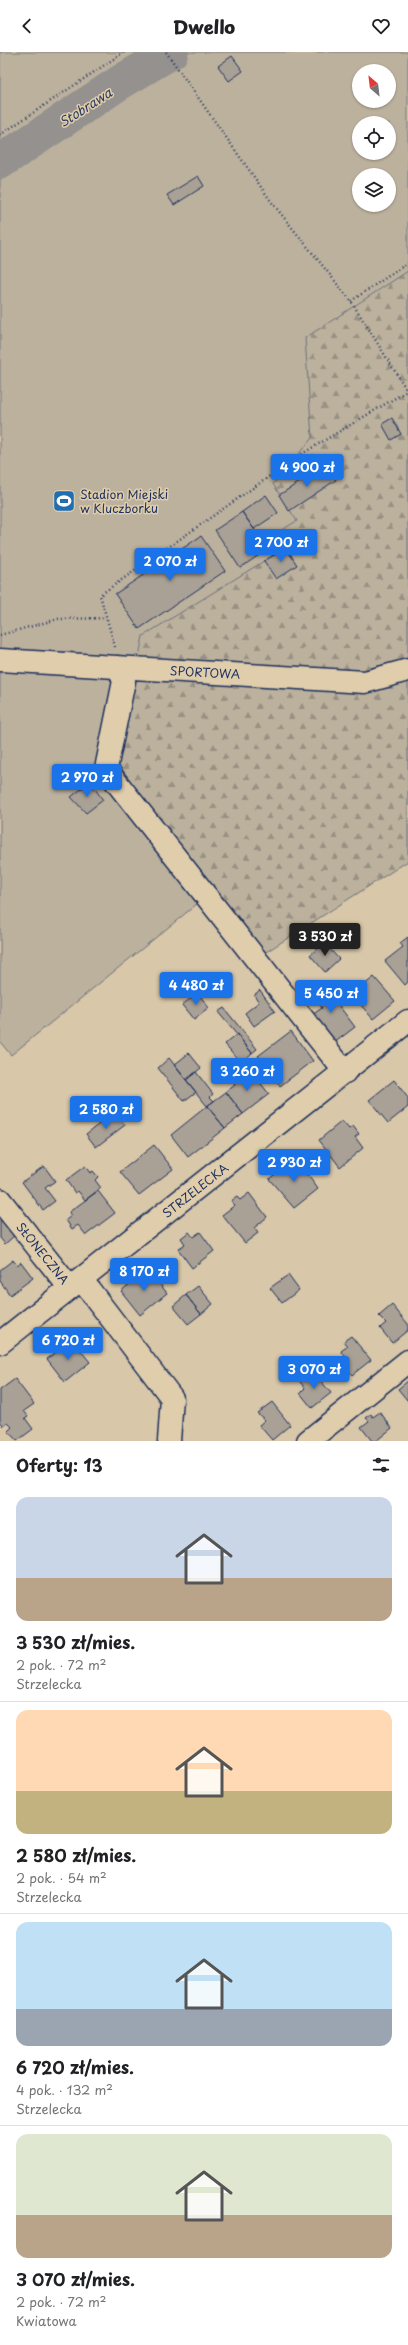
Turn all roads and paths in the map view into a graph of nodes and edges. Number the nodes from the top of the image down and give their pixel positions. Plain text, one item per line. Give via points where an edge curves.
1 (124, 52) edge
2 (166, 52) edge
3 (0, 134) edge
4 (408, 264) edge
5 (351, 301) junction
6 (408, 392) edge
7 (106, 618) junction
8 (0, 635) edge
9 (0, 660) edge
10 (118, 667) junction
11 (408, 670) edge
12 (408, 1021) edge
13 (345, 1072) junction
14 (0, 1200) edge
15 (76, 1284) junction
16 (0, 1343) edge
17 (408, 1361) edge
18 (169, 1441) edge
19 (308, 1441) edge

1 - 3 path
2 - 5 path via 273,204
4 - 5 path
5 - 6 path
6 - 7 path via 300,455 100,595
7 - 8 path via 58,619
7 - 10 path via 117,654
9 - 10 street, SPORTOWA
10 - 11 street, SPORTOWA via 365,682
10 - 13 street via 124,681 106,770
12 - 13 street, STRZELECKA
13 - 15 street, STRZELECKA
14 - 15 street, SŁONECZNA
15 - 16 street, STRZELECKA
15 - 18 street, SŁONECZNA via 172,1398
17 - 19 street

